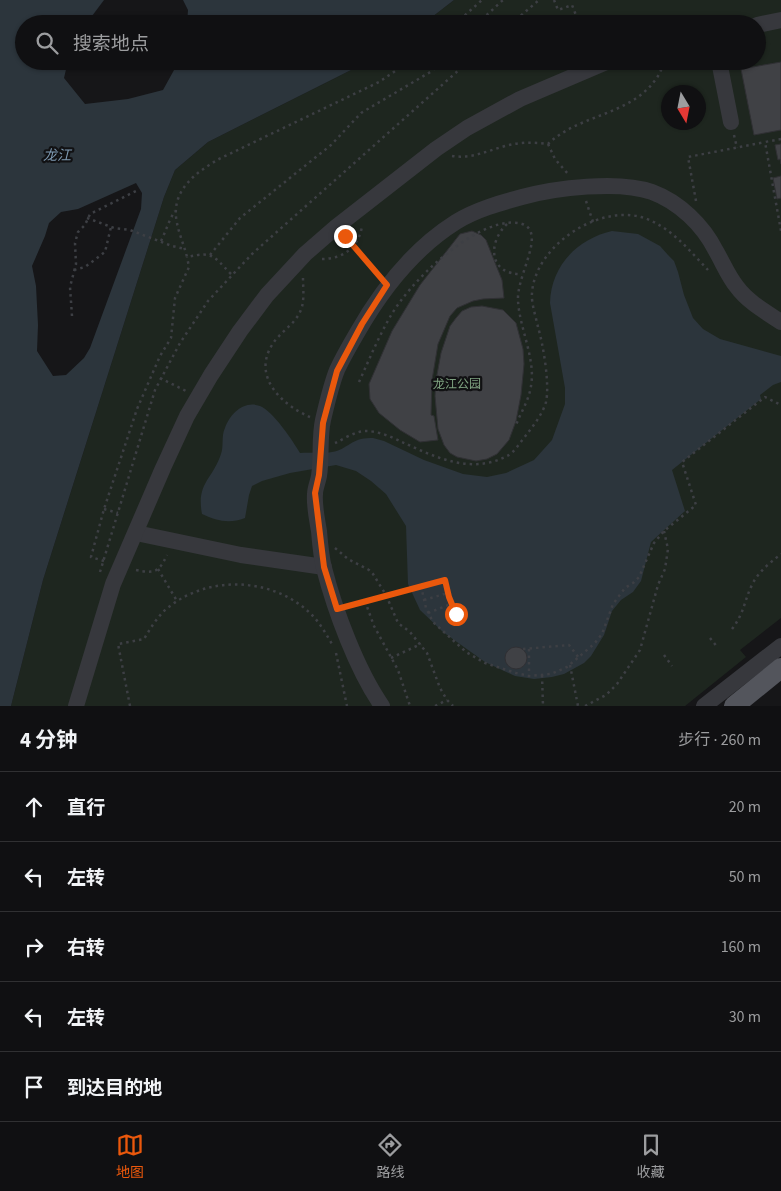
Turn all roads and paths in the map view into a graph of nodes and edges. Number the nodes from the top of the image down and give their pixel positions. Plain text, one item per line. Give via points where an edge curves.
1 (482, 0) edge
2 (504, 0) edge
3 (539, 0) edge
4 (554, 0) edge
5 (465, 15) edge
6 (486, 15) edge
7 (522, 15) edge
8 (576, 15) edge
9 (781, 20) edge
10 (766, 23) edge
11 (397, 70) edge
12 (433, 70) edge
13 (588, 70) edge
14 (661, 70) edge
15 (721, 70) edge
16 (731, 122) dead end
17 (781, 139) edge
18 (765, 142) junction
19 (436, 148) junction
20 (136, 191) dead end
21 (361, 206) junction
22 (176, 210) junction
23 (87, 218) junction
24 (507, 223) junction
25 (111, 227) junction
26 (336, 227) junction
27 (701, 227) junction
28 (781, 231) edge
29 (161, 241) junction
30 (354, 246) junction
31 (185, 249) junction
32 (305, 254) junction
33 (210, 255) junction
34 (187, 256) junction
35 (74, 270) junction
36 (708, 271) dead end
37 (231, 274) dead end
38 (522, 274) junction
39 (387, 285) junction
40 (402, 302) junction
41 (72, 316) dead end
42 (781, 322) edge
43 (160, 378) dead end
44 (359, 382) dead end
45 (198, 397) junction
46 (781, 405) edge
47 (323, 423) junction
48 (516, 425) dead end
49 (326, 445) junction
50 (104, 510) junction
51 (118, 513) dead end
52 (664, 530) junction
53 (136, 533) junction
54 (172, 542) junction
55 (331, 543) dead end
56 (781, 554) edge
57 (104, 561) dead end
58 (121, 566) junction
59 (324, 567) junction
60 (158, 569) junction
61 (421, 586) junction
62 (448, 593) junction
63 (386, 595) junction
64 (424, 600) junction
65 (177, 601) junction
66 (365, 601) junction
67 (451, 604) junction
68 (337, 609) junction
69 (428, 613) junction
70 (456, 614) dead end
71 (732, 629) dead end
72 (710, 638) dead end
73 (420, 644) junction
74 (332, 645) dead end
75 (781, 646) edge
76 (718, 648) dead end
77 (523, 649) dead end
78 (529, 649) junction
79 (336, 653) dead end
80 (664, 655) dead end
81 (391, 658) junction
82 (579, 658) junction
83 (570, 665) junction
84 (672, 666) dead end
85 (781, 668) edge
86 (542, 675) junction
87 (529, 676) junction
88 (447, 700) junction
89 (76, 706) edge
90 (130, 706) edge
91 (347, 706) edge
92 (382, 706) edge
93 (410, 706) edge
94 (435, 706) edge
95 (453, 706) edge
96 (543, 706) edge
97 (578, 706) edge
98 (585, 706) edge
99 (704, 706) edge
100 (734, 706) edge

1 - 5 path
2 - 6 path
3 - 7 path
4 - 8 path via 558,10 572,5
9 - 10 street
11 - 22 path via 379,82 201,170 184,186
12 - 33 path via 361,113 331,144 240,218
13 - 19 street via 520,100
14 - 19 path via 642,94 628,104 562,132 548,144 523,143 461,157
15 - 16 street
17 - 18 path
18 - 27 path via 688,157
18 - 28 path
19 - 21 street
20 - 23 path
21 - 26 street
21 - 30 path via 362,228
22 - 29 path
22 - 31 path
23 - 25 path
23 - 35 path via 76,238
24 - 38 path via 518,222 528,227 532,234
24 - 38 path via 495,240 496,262 507,273
24 - 40 path via 454,247 425,272
25 - 29 path
25 - 35 path via 105,252 85,268
26 - 30 path
26 - 32 street
27 - 39 street via 652,192 596,187 556,190 510,201 457,221 408,262
27 - 42 street via 738,289
29 - 31 path
30 - 32 path via 335,258 318,259
30 - 39 path
31 - 34 path
32 - 45 street via 240,331
32 - 47 path via 302,306 297,317 271,345 266,361 267,379 277,395 294,409
33 - 34 path
33 - 37 path
34 - 50 path via 189,266 175,298 171,338 137,409
35 - 41 path via 70,287
36 - 49 path via 677,237 662,226 640,217 618,216 584,225 547,255 535,277 531,294 542,340 546,401 538,418 508,456 468,465 443,460 390,436 367,431
38 - 48 path via 518,300 532,384
39 - 40 path
39 - 47 street via 337,371
40 - 44 path via 391,315
43 - 45 path
45 - 53 street
46 - 52 path via 764,397 682,462 696,505
47 - 49 street
49 - 59 street via 315,493
50 - 51 path
50 - 57 path via 91,557
52 - 82 path via 654,542 640,576 613,604 602,634
52 - 98 path via 668,549 665,568 640,650 617,684 606,695
53 - 54 street
53 - 58 street
54 - 59 street
54 - 60 path
55 - 63 path via 348,559 369,570
56 - 71 path via 753,583 741,618
58 - 60 path via 141,571
58 - 89 street
59 - 68 street
60 - 65 path
61 - 62 path via 445,580
61 - 63 path
61 - 64 path
62 - 64 path
62 - 67 path
63 - 66 path
63 - 73 path via 398,623
64 - 69 path
65 - 74 path via 203,589 225,585 263,587 282,594 312,616
65 - 90 path via 163,612 144,639 118,644
66 - 68 path
66 - 81 path
67 - 69 path
67 - 70 path
68 - 92 street via 356,656
69 - 87 path via 433,622 476,659
72 - 76 path
73 - 81 path
73 - 88 path
75 - 99 street
77 - 78 path
78 - 82 path via 569,645
78 - 87 path
79 - 91 path
80 - 84 path
81 - 93 path
82 - 83 path
83 - 86 path
83 - 97 path
85 - 100 main road
86 - 87 path
86 - 96 path
88 - 94 path
88 - 95 path

